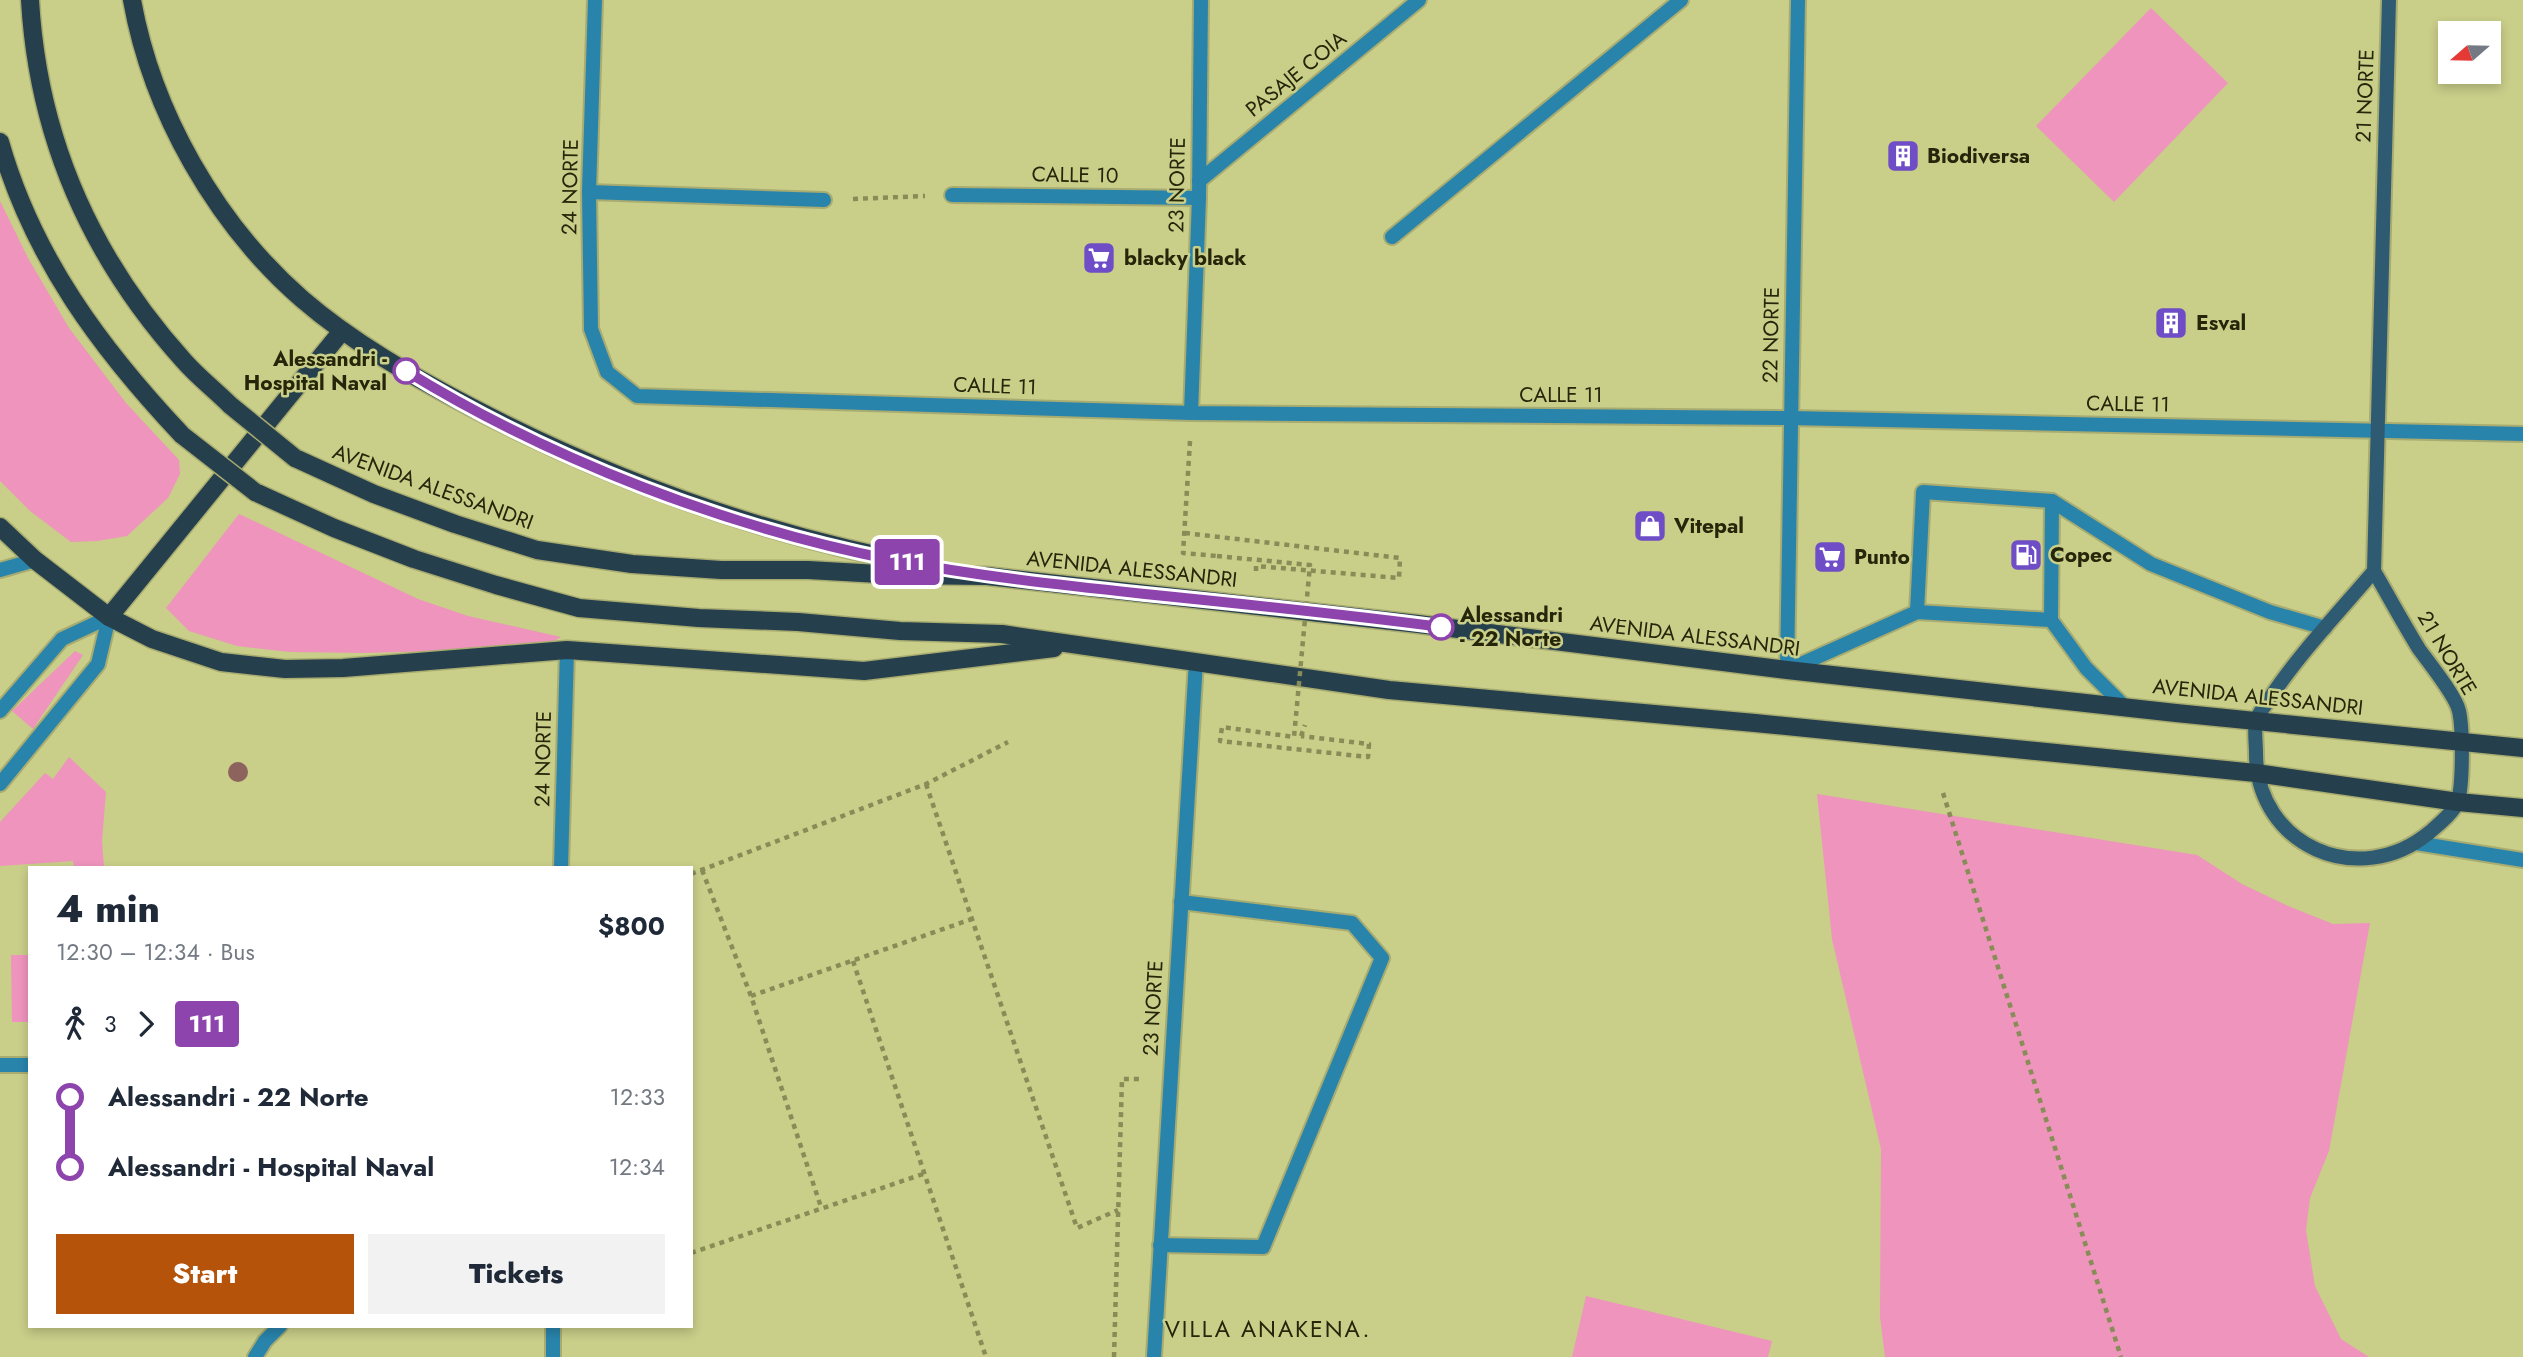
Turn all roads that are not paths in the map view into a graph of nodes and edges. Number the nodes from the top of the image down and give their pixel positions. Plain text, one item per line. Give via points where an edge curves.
1 (30, 0) edge
2 (132, 0) edge
3 (595, 0) edge
4 (1201, 0) edge
5 (1419, 0) edge
6 (1681, 0) edge
7 (1798, 0) edge
8 (2389, 0) edge
9 (0, 142) edge
10 (1199, 181) junction
11 (589, 192) junction
12 (952, 195) road end
13 (1199, 198) junction
14 (824, 200) road end
15 (1392, 237) dead end
16 (342, 331) junction
17 (607, 372) joint
18 (1191, 413) junction
19 (1791, 418) junction
20 (2377, 430) junction
21 (2523, 433) edge
22 (2052, 500) junction
23 (0, 527) edge
24 (35, 560) junction
25 (0, 570) edge
26 (2374, 571) junction
27 (987, 576) junction
28 (1917, 612) junction
29 (109, 617) junction
30 (2051, 620) junction
31 (2325, 628) junction
32 (1077, 645) junction
33 (566, 650) junction
34 (1196, 661) junction
35 (1787, 670) junction
36 (2124, 706) junction
37 (0, 711) edge
38 (2256, 720) junction
39 (2462, 741) junction
40 (2523, 748) edge
41 (2256, 773) junction
42 (0, 784) edge
43 (2458, 802) junction
44 (2523, 808) edge
45 (2416, 843) junction
46 (2523, 860) edge
47 (561, 866) edge
48 (1181, 901) junction
49 (0, 1065) edge
50 (28, 1065) edge
51 (1160, 1245) junction
52 (278, 1328) edge
53 (554, 1328) edge
54 (254, 1357) edge
55 (553, 1357) edge
56 (1154, 1357) edge

1 - 27 main road, AVENIDA ALESSANDRI, bridge via 47,114 84,217 110,265 185,363 295,458 397,503 537,550 632,565
2 - 16 main road via 150,71 199,173 262,260
3 - 11 street, 24 NORTE
4 - 10 street, 23 NORTE
5 - 10 street, PASAJE COIA
6 - 15 street
7 - 19 street, 22 NORTE
8 - 20 street, 21 NORTE
9 - 32 main road, bridge via 32,225 61,282 97,337 182,435 255,492 414,559 579,608 1002,634
10 - 13 street, 23 NORTE
11 - 14 street
11 - 17 street, 24 NORTE via 591,329
12 - 13 street, CALLE 10
13 - 18 street, 23 NORTE
16 - 27 main road via 450,396 610,473 795,536
16 - 29 main road
17 - 18 street, CALLE 11 via 637,396
18 - 19 street, CALLE 11
19 - 20 street, CALLE 11
19 - 35 street, 22 NORTE
20 - 21 street, CALLE 11
20 - 26 street, 21 NORTE
22 - 28 street via 1923,492
22 - 30 street
22 - 31 street via 2151,564 2270,612
23 - 24 main road
24 - 25 street
24 - 29 main road
26 - 31 street
26 - 39 street, 21 NORTE via 2459,708
27 - 35 main road, AVENIDA ALESSANDRI
28 - 30 street
28 - 35 street
29 - 33 main road via 152,639 221,662 285,670
29 - 37 street via 62,639
29 - 42 street via 98,664
30 - 36 street via 2086,668
31 - 38 street
32 - 33 main road via 864,671
32 - 34 main road
33 - 47 street, 24 NORTE
34 - 41 main road via 1389,690
34 - 48 street, 23 NORTE
35 - 36 main road, AVENIDA ALESSANDRI
36 - 38 main road, AVENIDA ALESSANDRI
38 - 39 main road, AVENIDA ALESSANDRI
38 - 41 street
39 - 40 main road, AVENIDA ALESSANDRI
39 - 43 street, 21 NORTE
41 - 43 main road
41 - 45 street via 2267,803 2284,827 2320,853 2354,860 2386,856
43 - 44 main road
43 - 45 street
45 - 46 street
48 - 51 street, 23 NORTE
48 - 51 street via 1352,923 1382,958 1263,1247
49 - 50 street
51 - 56 street, 23 NORTE
52 - 54 street
53 - 55 street

